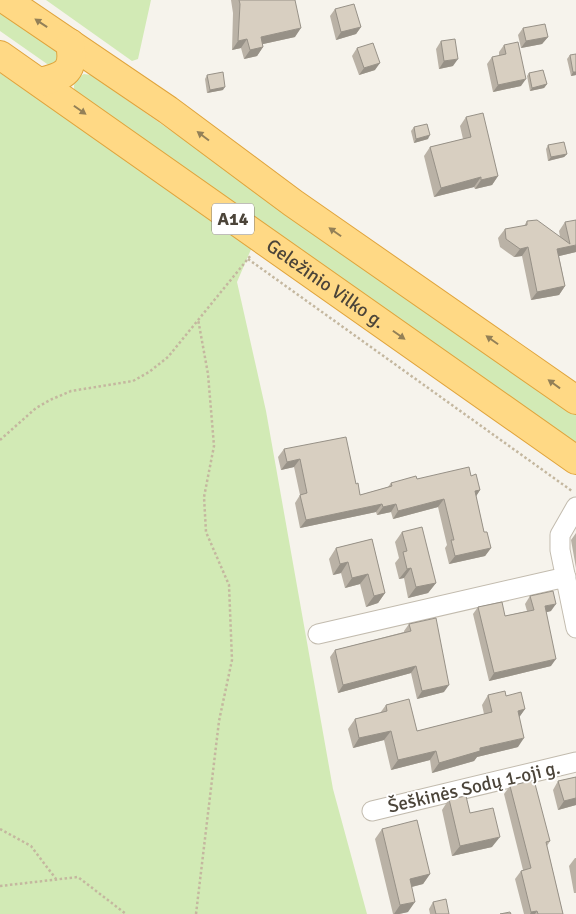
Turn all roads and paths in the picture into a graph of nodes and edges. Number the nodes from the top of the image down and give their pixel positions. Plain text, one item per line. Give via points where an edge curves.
1 (6, 0) edge
2 (70, 43) junction
3 (0, 55) edge
4 (40, 82) junction
5 (256, 250) junction
6 (198, 319) junction
7 (576, 400) edge
8 (496, 404) junction
9 (0, 440) edge
10 (576, 460) edge
11 (576, 478) edge
12 (576, 494) edge
13 (574, 514) edge
14 (566, 577) junction
15 (576, 628) edge
16 (318, 634) dead end
17 (576, 762) edge
18 (372, 811) dead end
19 (0, 828) edge
20 (56, 880) junction
21 (0, 886) edge
22 (126, 914) edge
23 (196, 914) edge

2 -> 1 highway, A14
2 - 4 highway via 73,60 69,69 58,78
7 -> 2 highway, A14
3 - 4 highway, Geležinio Vilko g. / A14
4 -> 5 highway, Geležinio Vilko g. / A14
5 - 6 path
5 -> 8 highway, Geležinio Vilko g. / A14
5 - 12 path
6 - 9 path via 168,357 149,372 133,381 72,391 50,400
6 - 23 path via 208,374 214,446 204,497 206,532 228,585 232,660 219,721
8 - 10 highway, Geležinio Vilko g. / A14
8 - 11 highway via 524,436
13 - 14 street via 560,535
14 - 15 street
14 - 16 street
17 - 18 street, Šeškinės Sodų 1-oji g.
19 - 20 path via 31,846
20 - 21 path
20 - 22 path via 78,877

